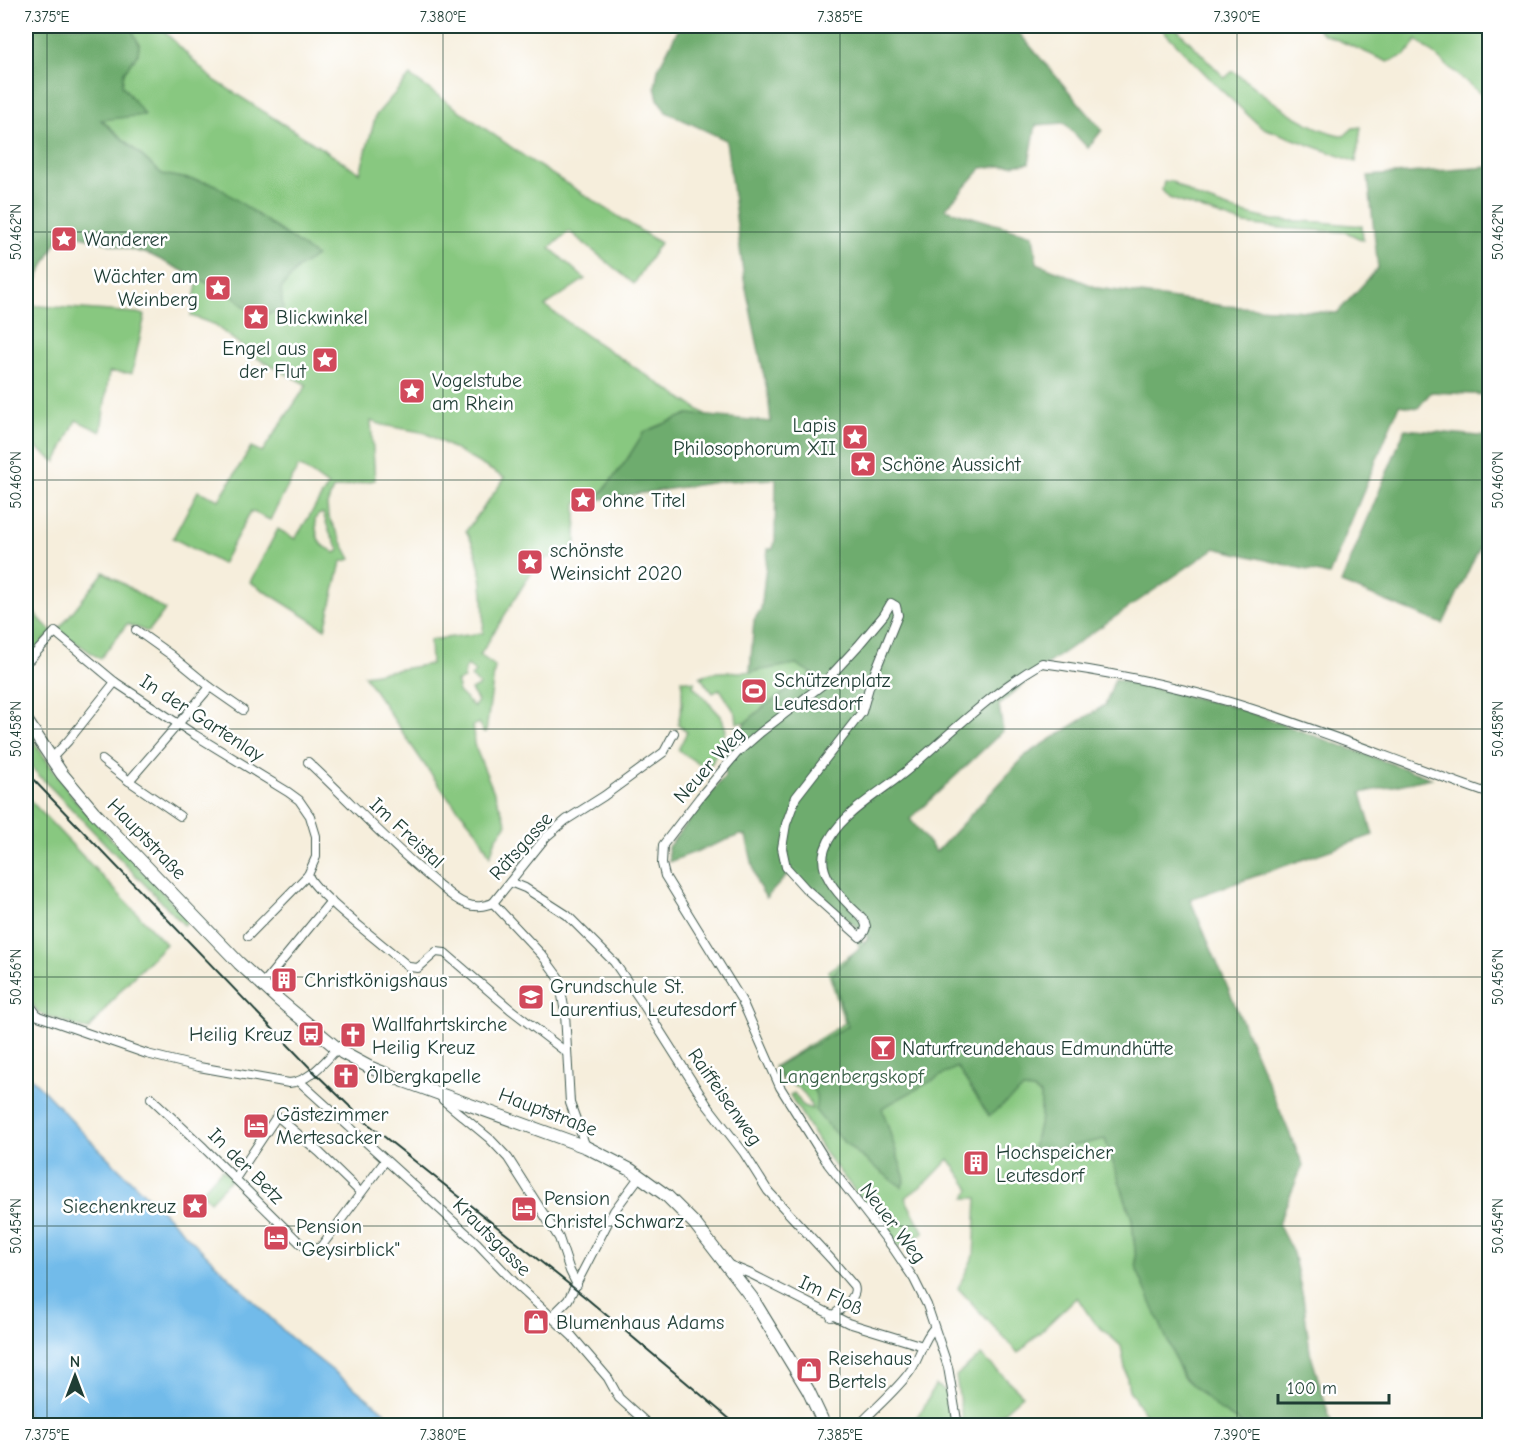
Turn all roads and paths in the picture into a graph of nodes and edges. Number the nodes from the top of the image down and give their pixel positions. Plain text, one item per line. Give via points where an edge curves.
1 (136, 630) dead end
2 (30, 658) dead end
3 (115, 682) junction
4 (210, 687) junction
5 (243, 710) dead end
6 (26, 720) edge
7 (178, 724) junction
8 (674, 733) dead end
9 (51, 759) junction
10 (102, 760) dead end
11 (308, 762) dead end
12 (129, 781) junction
13 (1490, 794) edge
14 (180, 816) dead end
15 (308, 875) junction
16 (510, 882) junction
17 (331, 901) junction
18 (493, 903) junction
19 (248, 936) dead end
20 (262, 985) junction
21 (26, 1000) edge
22 (337, 1048) junction
23 (566, 1052) junction
24 (300, 1082) junction
25 (440, 1094) junction
26 (152, 1098) dead end
27 (586, 1148) junction
28 (385, 1161) junction
29 (640, 1176) junction
30 (235, 1179) junction
31 (360, 1192) junction
32 (728, 1265) junction
33 (577, 1285) junction
34 (551, 1317) junction
35 (831, 1317) junction
36 (934, 1328) junction
37 (923, 1346) junction
38 (650, 1425) edge
39 (825, 1425) edge
40 (858, 1425) edge
41 (958, 1425) edge

1 - 4 street
2 - 3 street, In der Gartenlay via 55,632
3 - 7 street, In der Gartenlay
3 - 9 street
4 - 5 street
4 - 7 street
6 - 9 main road, Hauptstraße
7 - 12 street
7 - 15 street, In der Gartenlay via 304,805 317,847
8 - 16 street, Rätsgasse via 664,752 546,837
9 - 20 main road, Hauptstraße via 94,812
10 - 12 street
11 - 18 street, Im Freistal via 412,863 460,901 475,907
12 - 14 street
13 - 36 street, Neuer Weg via 1229,702 1083,668 1042,663 985,701 831,835 823,859 826,875 863,918 865,932 860,938 786,867 782,848 796,797 862,712 898,615 898,609 891,603 822,685 737,753 663,845 662,864 742,1001 780,1087 828,1164 914,1279
15 - 17 street
15 - 19 street
16 - 18 street, Rätsgasse
16 - 35 street, Raiffeisenweg via 567,915 614,962 768,1191 854,1286 855,1296
17 - 20 street
17 - 23 street via 414,969 436,952 445,952
18 - 23 street, Rätsgasse via 559,978
20 - 22 main road, Hauptstraße
21 - 24 street via 38,1016 147,1054 246,1077
22 - 24 street
22 - 25 main road, Hauptstraße via 369,1067
23 - 27 street, Rätsgasse via 570,1103
24 - 28 street, Krautsgasse
25 - 27 main road, Hauptstraße
25 - 33 street via 508,1158 559,1238
26 - 30 street, In der Betz
27 - 29 main road, Hauptstraße
28 - 31 street, In der Betz
28 - 34 street, Krautsgasse via 445,1212
29 - 32 main road, Hauptstraße via 681,1209
29 - 33 street via 614,1211
30 - 31 street, In der Betz via 301,1244 315,1250
30 - 31 street via 277,1116
32 - 35 street, Im Floß
32 - 39 main road, Hauptstraße via 789,1358
33 - 34 street
34 - 38 street, Krautsgasse via 600,1368 619,1398
35 - 37 street, Im Floß
36 - 37 street
36 - 41 street, Neuer Weg via 948,1367
37 - 40 street via 905,1378

